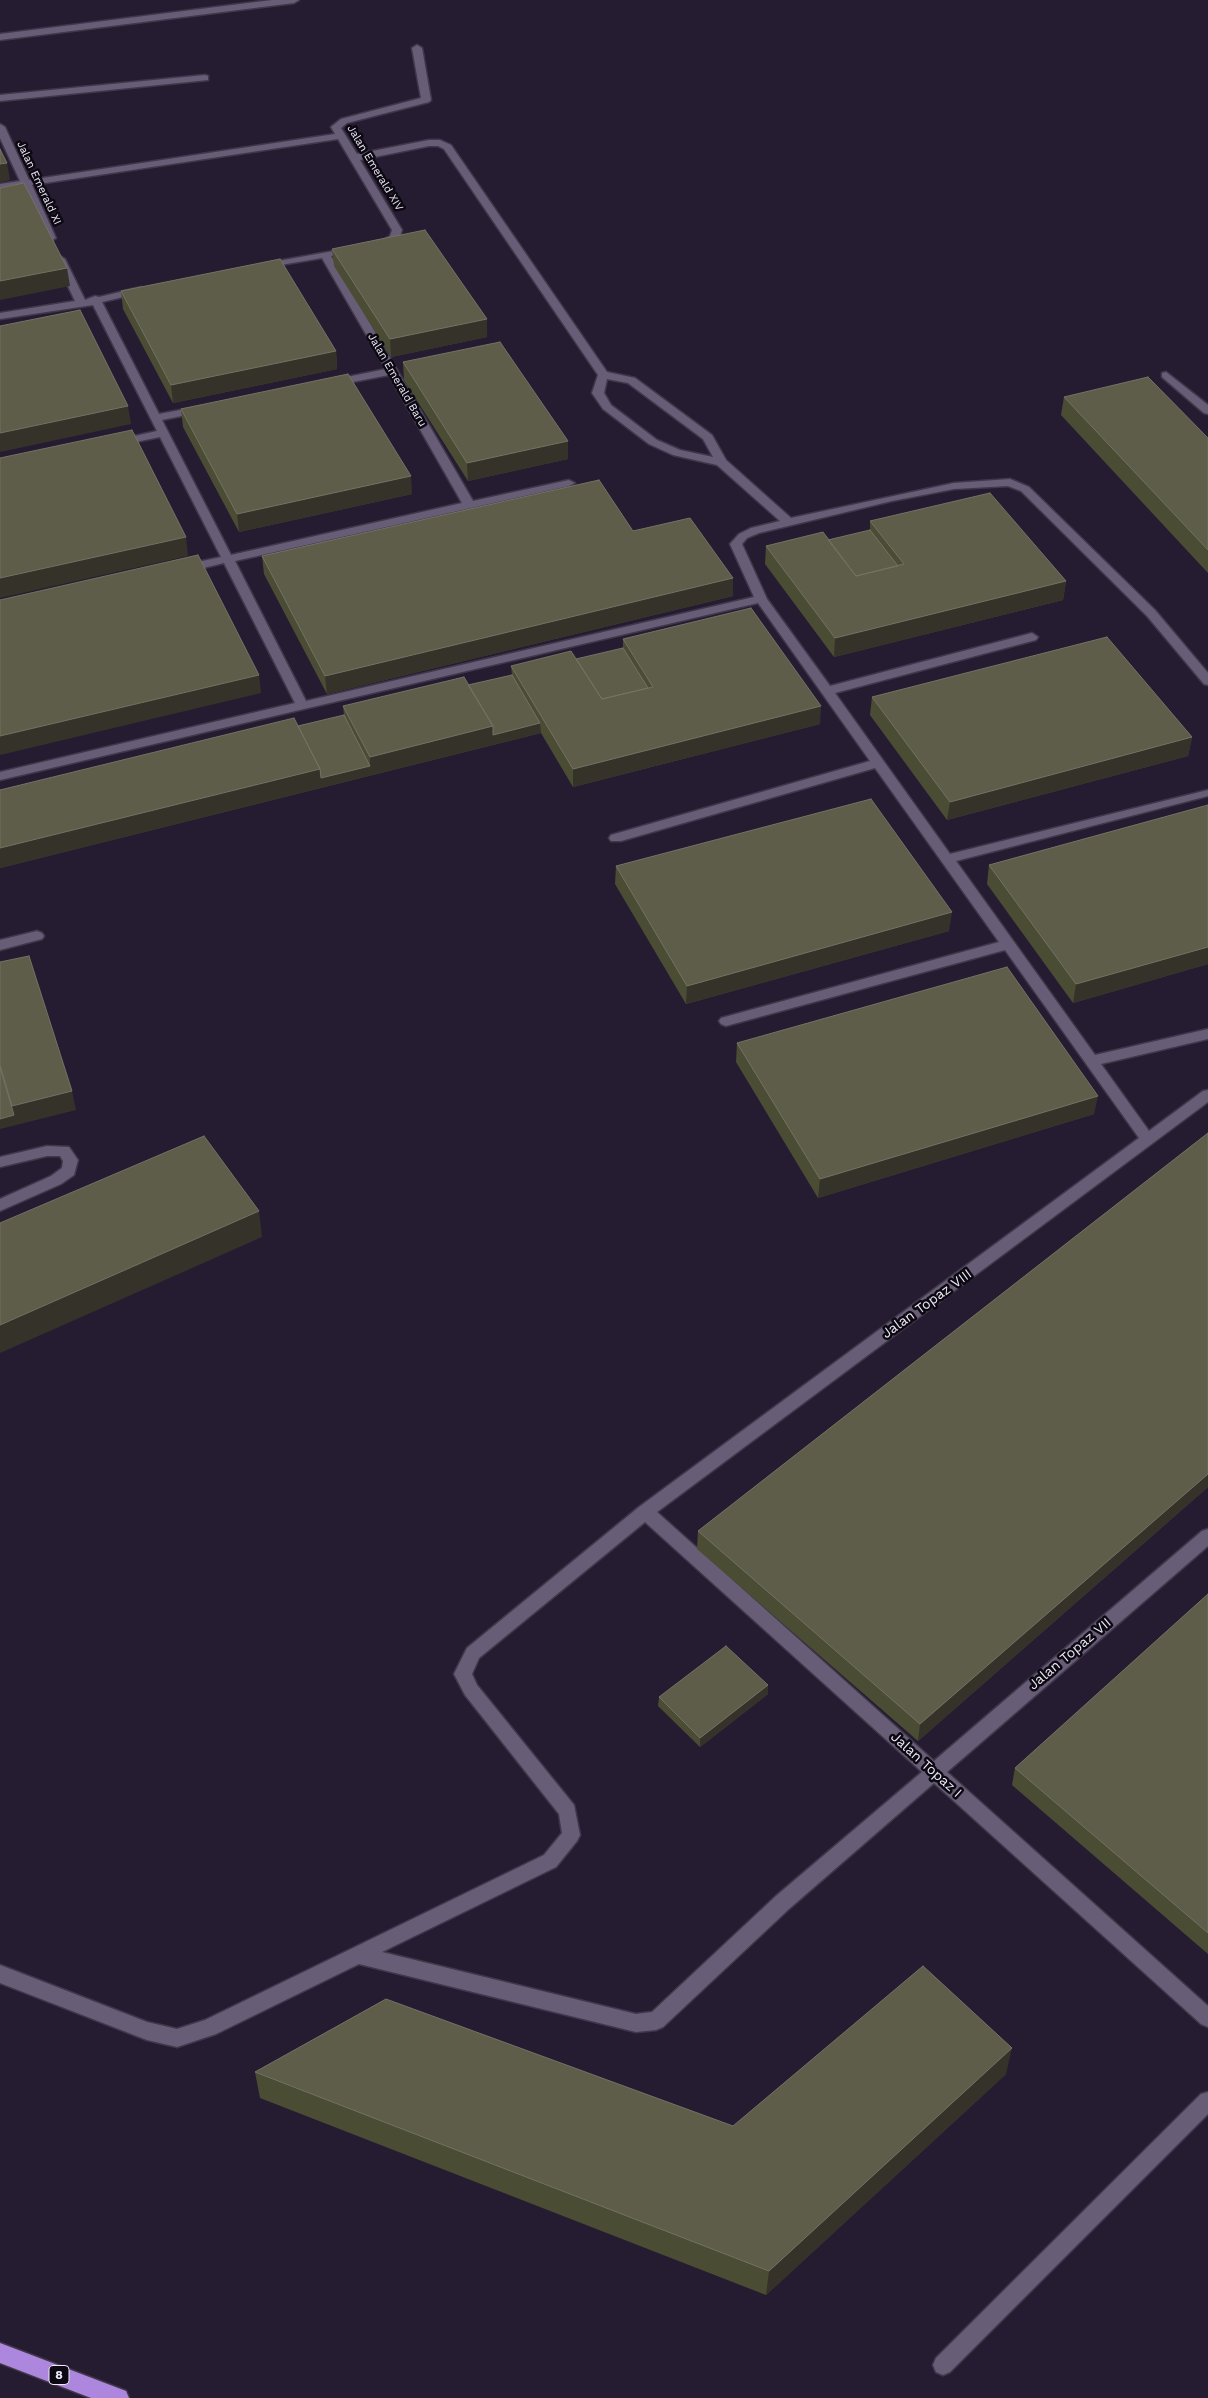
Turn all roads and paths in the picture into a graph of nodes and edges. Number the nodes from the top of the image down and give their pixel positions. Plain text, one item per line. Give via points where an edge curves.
1 (294, 0) edge
2 (0, 37) edge
3 (417, 48) dead end
4 (205, 78) dead end
5 (0, 98) edge
6 (0, 127) edge
7 (341, 136) junction
8 (354, 158) junction
9 (26, 182) junction
10 (0, 187) edge
11 (325, 254) junction
12 (248, 269) edge
13 (152, 288) edge
14 (95, 299) junction
15 (80, 303) junction
16 (0, 316) edge
17 (392, 371) junction
18 (603, 375) junction
19 (1166, 375) dead end
20 (316, 386) edge
21 (212, 407) edge
22 (1208, 411) edge
23 (155, 418) junction
24 (163, 434) junction
25 (106, 446) edge
26 (721, 462) junction
27 (569, 483) dead end
28 (469, 506) junction
29 (789, 522) junction
30 (228, 560) junction
31 (171, 572) edge
32 (761, 599) junction
33 (1032, 637) dead end
34 (1208, 681) edge
35 (827, 691) junction
36 (302, 705) junction
37 (879, 763) junction
38 (0, 776) edge
39 (1205, 793) dead end
40 (616, 838) dead end
41 (947, 859) junction
42 (37, 936) dead end
43 (1008, 944) junction
44 (0, 945) edge
45 (726, 1021) dead end
46 (1208, 1034) edge
47 (1092, 1061) junction
48 (1208, 1095) edge
49 (1148, 1140) junction
50 (0, 1162) edge
51 (0, 1205) edge
52 (645, 1512) junction
53 (1208, 1536) edge
54 (933, 1771) junction
55 (356, 1955) junction
56 (0, 1974) edge
57 (1208, 2018) edge
58 (1208, 2101) edge
59 (0, 2353) edge
60 (943, 2365) dead end
61 (119, 2398) edge

1 - 2 street
3 - 7 street, Jalan Emerald XIV via 426,100 344,121 336,127
4 - 5 street
6 - 9 street, Jalan Emerald XI
7 - 8 street, Jalan Emerald XIV
7 - 9 street
8 - 11 street, Jalan Emerald XIV via 397,230 395,237 386,243
8 - 18 street via 429,143 448,147
9 - 10 street
9 - 15 street, Jalan Emerald XI
11 - 12 street, Jalan Emerald XIV
11 - 17 street, Jalan Emerald Baru
13 - 14 street
14 - 15 street
14 - 23 street
15 - 16 street
17 - 20 street
17 - 28 street, Jalan Emerald Baru
18 - 26 street via 631,380 681,416 708,437
18 - 26 street via 598,393 607,407 653,442 676,453
19 - 22 street
21 - 23 street
23 - 24 street
24 - 25 street
24 - 30 street
26 - 29 street
27 - 28 street
28 - 30 street
29 - 32 street via 755,530 736,544
29 - 34 street via 954,486 1010,482 1025,489 1151,614
30 - 31 street
30 - 36 street
32 - 35 street
32 - 36 street
33 - 35 street
35 - 37 street
36 - 38 street
37 - 40 street
37 - 41 street
39 - 41 street
41 - 43 street
42 - 44 street
43 - 45 street
43 - 47 street
46 - 47 street
47 - 49 street
48 - 49 street, Jalan Topaz VIII
49 - 52 street, Jalan Topaz VIII
50 - 51 street via 47,1150 64,1151 71,1160 69,1170 56,1180
52 - 54 street, Jalan Topaz I
52 - 55 street, Jalan Topaz VIII via 473,1653 463,1674 470,1690 568,1810 571,1835 550,1861
53 - 54 street, Jalan Topaz VII
54 - 55 street, Jalan Topaz VII via 782,1902 656,2021 636,2023
54 - 57 street, Jalan Topaz I
55 - 56 street, Jalan Topaz VIII via 209,2028 177,2038 147,2031
58 - 60 street
59 - 61 highway, 8

